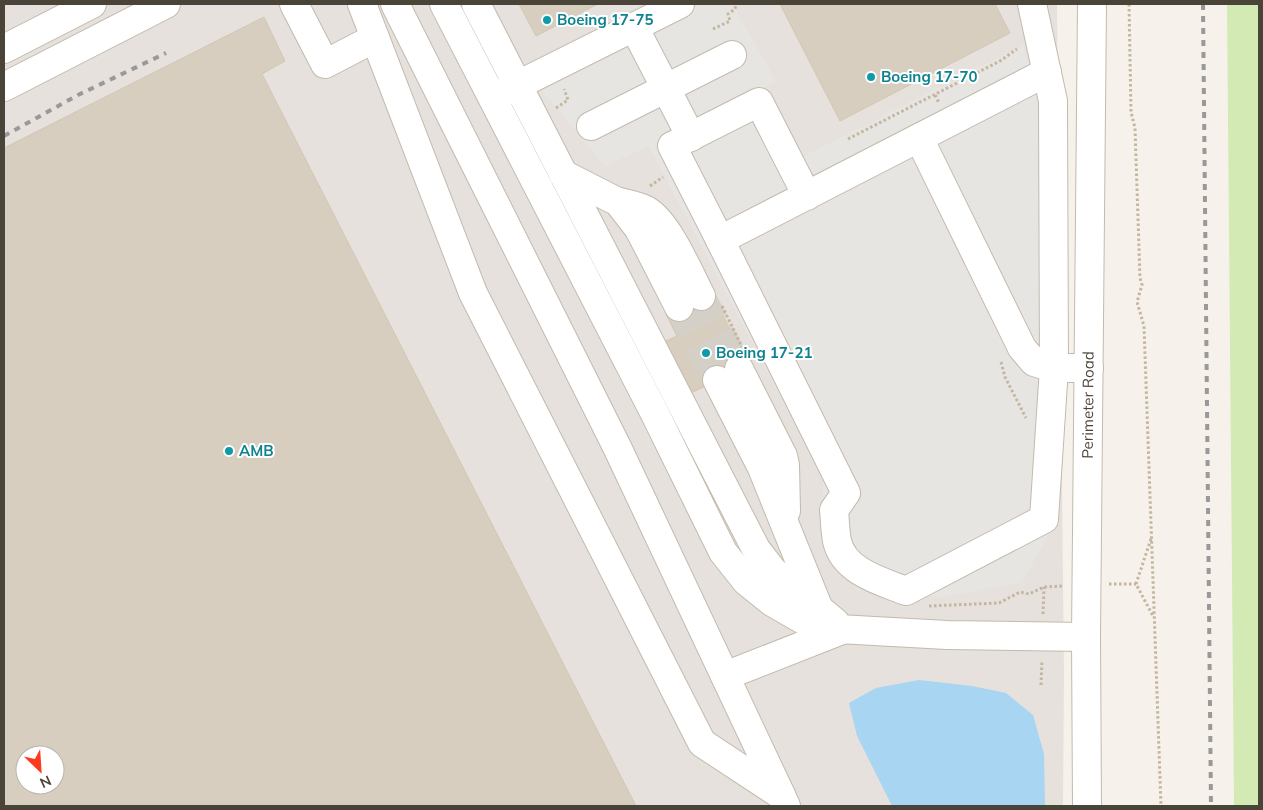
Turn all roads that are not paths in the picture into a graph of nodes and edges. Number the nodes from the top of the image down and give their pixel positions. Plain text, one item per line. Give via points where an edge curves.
1 (92, 4) edge
2 (166, 4) edge
3 (294, 4) edge
4 (362, 4) edge
5 (394, 4) edge
6 (444, 4) edge
7 (476, 4) edge
8 (680, 4) edge
9 (1032, 4) edge
10 (1092, 4) edge
11 (634, 27) junction
12 (375, 38) junction
13 (4, 49) edge
14 (732, 55) dead end
15 (1047, 72) junction
16 (518, 85) junction
17 (4, 87) edge
18 (666, 88) junction
19 (492, 98) junction
20 (591, 126) dead end
21 (692, 137) junction
22 (920, 138) junction
23 (563, 174) junction
24 (808, 196) junction
25 (720, 240) junction
26 (690, 301) tunnel mouth
27 (1054, 368) junction
28 (1089, 368) junction
29 (728, 375) tunnel mouth
30 (820, 610) junction
31 (844, 629) junction
32 (1086, 637) junction
33 (725, 676) junction
34 (783, 802) edge
35 (1087, 806) edge

1 - 13 street
2 - 17 street
3 - 12 street via 325,64
4 - 12 street
5 - 33 street via 617,447
6 - 19 street
7 - 16 street
8 - 11 street
9 - 15 street
10 - 28 street, Perimeter Road
11 - 16 street
11 - 18 street
12 - 34 street via 473,293 702,743
14 - 18 street
15 - 22 street
15 - 27 street via 1053,101
16 - 19 street
16 - 23 street
18 - 20 street
18 - 21 street
19 - 31 street via 723,552 746,582 772,602 812,625
21 - 24 street via 759,102
21 - 25 street via 672,146
22 - 24 street
22 - 27 street via 1022,348 1034,362
23 - 26 street via 618,202
23 - 30 street via 756,549 773,572
24 - 25 street
25 - 27 street via 846,493 834,510 837,542 846,559 866,576 906,590 1044,519
27 - 28 street
28 - 32 street, Perimeter Road
29 - 30 street
30 - 31 street
31 - 32 street via 947,635
31 - 33 street
32 - 35 street, Perimeter Road
33 - 34 street

